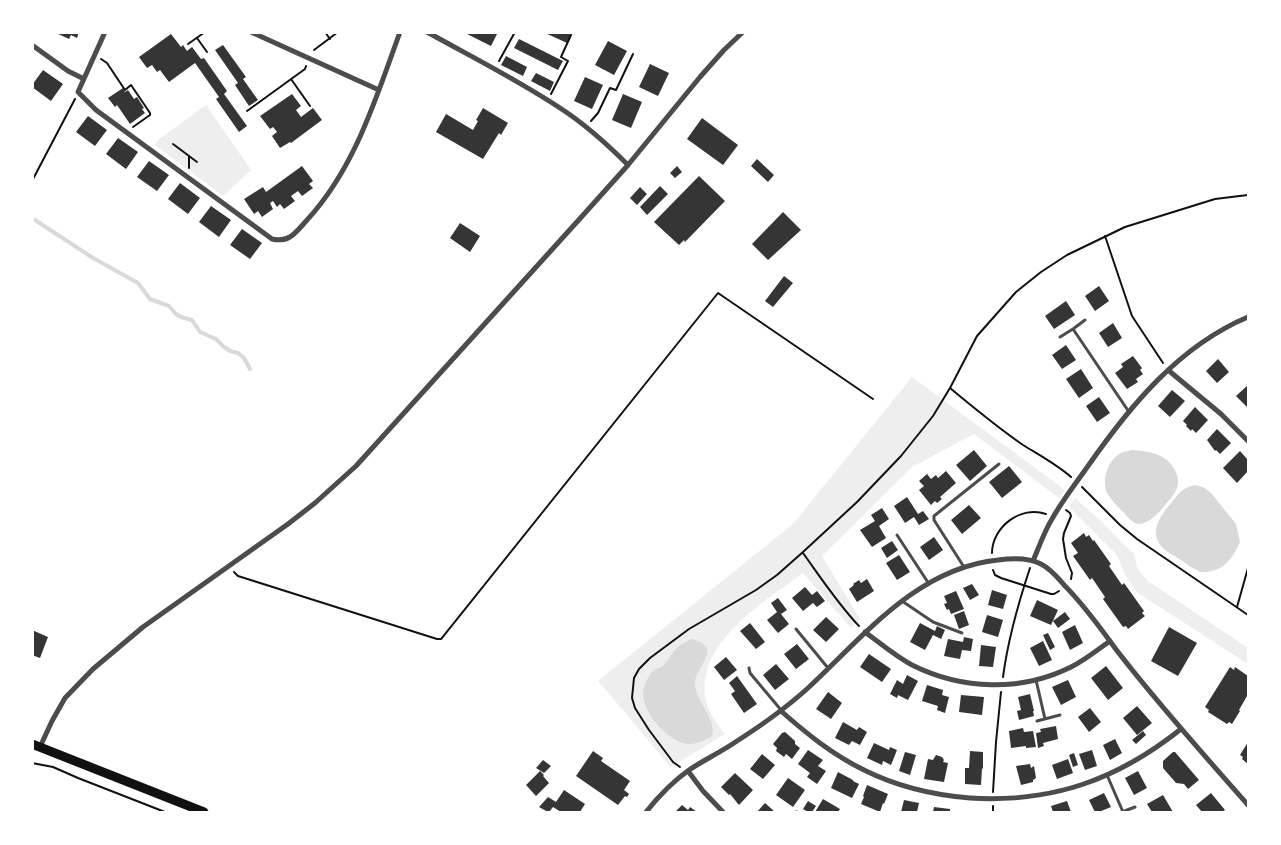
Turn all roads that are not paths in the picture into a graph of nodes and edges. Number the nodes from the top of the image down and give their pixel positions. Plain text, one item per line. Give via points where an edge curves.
1 (105, 32) edge
2 (251, 32) edge
3 (400, 32) edge
4 (427, 32) edge
5 (743, 32) edge
6 (32, 45) edge
7 (84, 79) junction
8 (379, 90) junction
9 (628, 165) junction
10 (1248, 318) edge
11 (1085, 320) dead end
12 (1073, 329) junction
13 (1060, 337) dead end
14 (1168, 370) junction
15 (1129, 412) junction
16 (1248, 441) edge
17 (999, 464) dead end
18 (897, 535) dead end
19 (1033, 561) junction
20 (964, 566) junction
21 (928, 584) junction
22 (902, 601) junction
23 (796, 629) dead end
24 (865, 632) junction
25 (962, 633) dead end
26 (1110, 641) junction
27 (749, 668) dead end
28 (828, 668) junction
29 (1036, 680) junction
30 (782, 711) junction
31 (1060, 715) dead end
32 (1045, 719) junction
33 (1037, 721) dead end
34 (1180, 729) junction
35 (36, 746) edge
36 (688, 771) junction
37 (1107, 775) junction
38 (1248, 805) edge
39 (1135, 807) dead end
40 (204, 812) edge
41 (646, 812) edge
42 (724, 812) edge
43 (1122, 812) edge

1 - 7 street
2 - 8 street
3 - 8 street
4 - 9 street via 548,100 586,127
5 - 9 street via 724,50
6 - 7 street
7 - 8 street via 78,92 96,110 279,241 294,234 334,185 361,135
9 - 35 street via 352,470 315,503 143,627 93,669 65,698
10 - 14 street via 1222,330
11 - 12 lane
12 - 13 lane
12 - 15 lane
14 - 15 street
14 - 16 street
15 - 19 street via 1048,525
17 - 20 lane via 934,516
18 - 21 lane
19 - 20 street via 1015,558
19 - 26 street via 1058,577
20 - 21 street
21 - 22 street
22 - 24 street
22 - 25 lane via 933,622
23 - 28 lane
24 - 28 street
24 - 29 street via 910,664 952,680 988,685
26 - 29 street via 1072,666
26 - 34 street
27 - 30 lane via 750,674
28 - 30 street
29 - 32 lane
30 - 36 street
30 - 37 street via 821,745 865,771 926,792 992,799 1022,798 1077,787
31 - 32 lane
32 - 33 lane
34 - 37 street via 1149,753
34 - 38 street
35 - 40 main road
36 - 41 street
36 - 42 street
37 - 43 lane
39 - 43 lane

